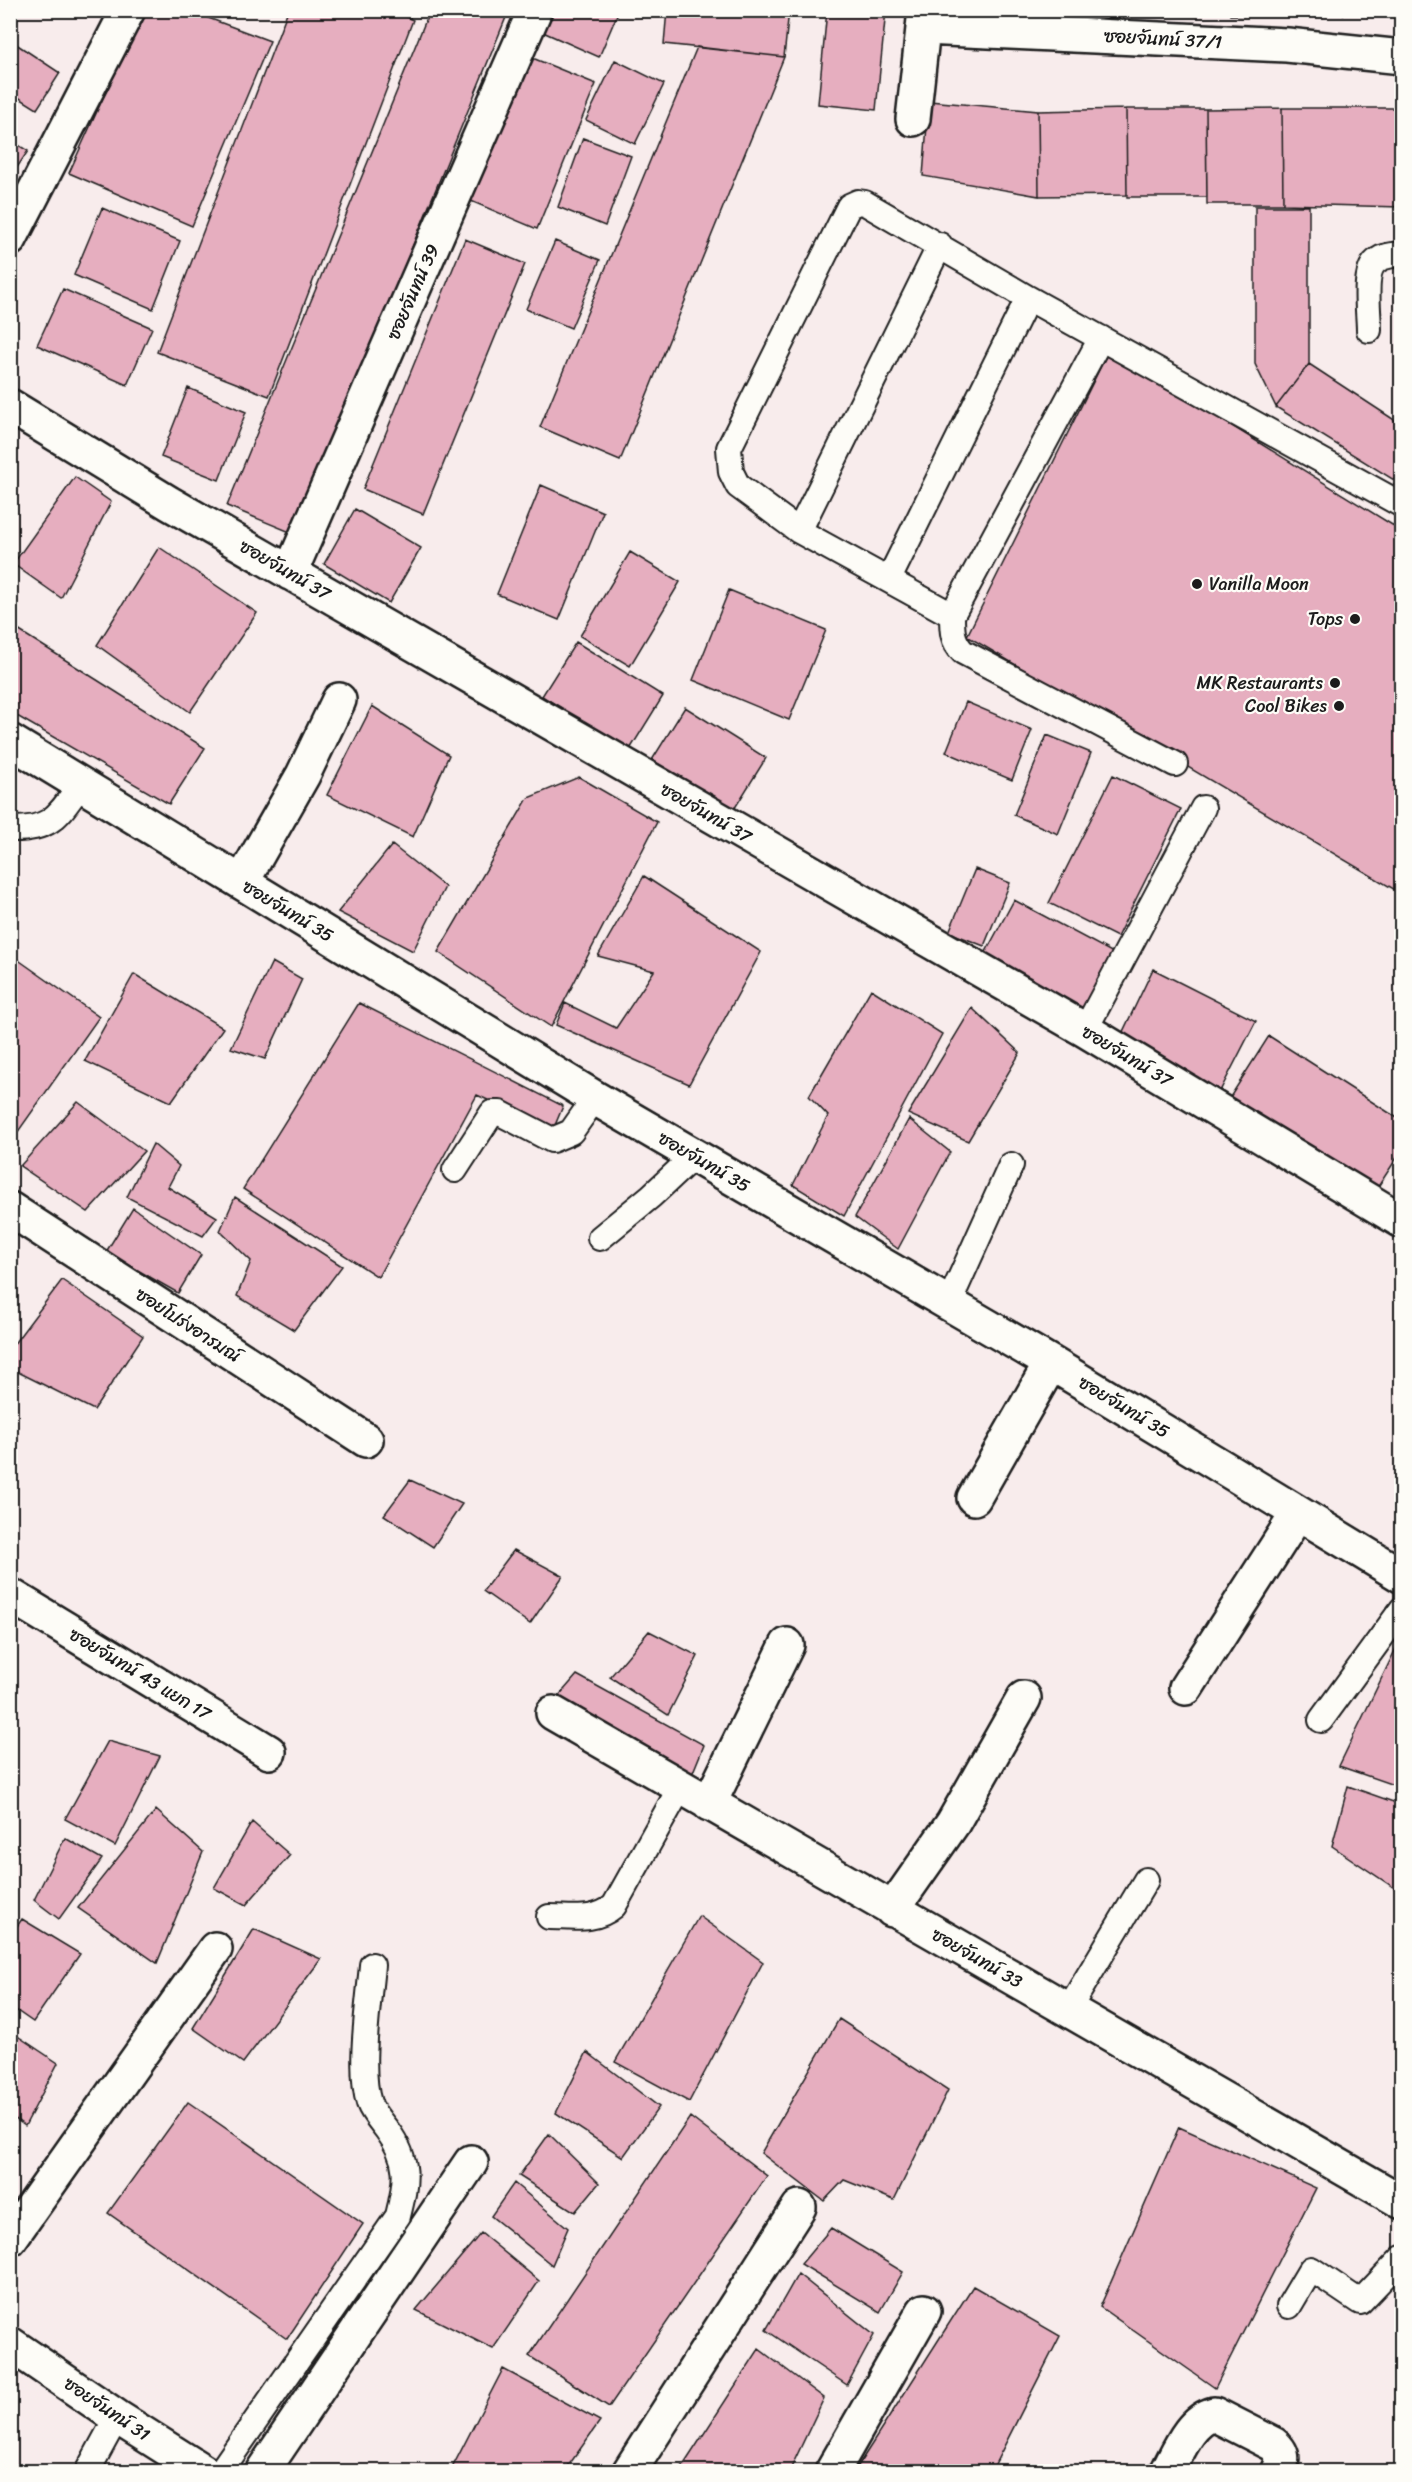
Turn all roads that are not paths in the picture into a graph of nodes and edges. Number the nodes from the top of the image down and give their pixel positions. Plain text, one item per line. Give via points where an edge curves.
1 (128, 10) edge
2 (535, 10) edge
3 (925, 19) edge
4 (1401, 57) edge
5 (913, 119) dead end
6 (10, 239) edge
7 (939, 245) junction
8 (1401, 254) edge
9 (1028, 298) junction
10 (1369, 330) dead end
11 (1101, 338) junction
12 (10, 406) edge
13 (1401, 505) edge
14 (799, 531) junction
15 (290, 573) junction
16 (889, 579) junction
17 (952, 615) junction
18 (339, 700) dead end
19 (10, 741) edge
20 (1175, 764) dead end
21 (81, 784) junction
22 (1203, 808) dead end
23 (10, 829) edge
24 (242, 882) junction
25 (1085, 1030) junction
26 (596, 1098) junction
27 (694, 1156) junction
28 (1011, 1165) dead end
29 (455, 1170) dead end
30 (10, 1209) edge
31 (1401, 1221) edge
32 (600, 1238) dead end
33 (948, 1305) junction
34 (1051, 1363) junction
35 (366, 1440) dead end
36 (974, 1498) dead end
37 (1298, 1513) junction
38 (1401, 1576) edge
39 (14, 1604) edge
40 (1401, 1609) edge
41 (787, 1645) dead end
42 (1186, 1688) dead end
43 (1024, 1698) dead end
44 (553, 1713) dead end
45 (1321, 1720) dead end
46 (269, 1752) dead end
47 (680, 1788) junction
48 (709, 1804) junction
49 (1146, 1880) dead end
50 (892, 1910) junction
51 (549, 1917) dead end
52 (214, 1949) dead end
53 (372, 1965) dead end
54 (1068, 2010) junction
55 (471, 2162) dead end
56 (1401, 2202) edge
57 (799, 2207) dead end
58 (10, 2239) edge
59 (1401, 2258) edge
60 (1289, 2306) dead end
61 (924, 2311) dead end
62 (10, 2344) edge
63 (117, 2417) junction
64 (87, 2472) edge
65 (204, 2472) edge
66 (220, 2472) edge
67 (262, 2472) edge
68 (629, 2472) edge
69 (832, 2472) edge
70 (1167, 2472) edge
71 (1278, 2472) edge

1 - 6 street
2 - 15 street, ซอยจันทน์ 39
3 - 4 street, ซอยจันทน์ 37/1
3 - 5 street
7 - 9 lane
7 - 14 lane
7 - 14 lane via 865,203 849,206 729,448 731,472 738,486
8 - 10 lane via 1372,264 1368,275
9 - 11 lane
9 - 16 lane
11 - 13 lane
11 - 17 lane
12 - 15 street, ซอยจันทน์ 37
14 - 16 lane
15 - 25 street, ซอยจันทน์ 37
16 - 17 lane
17 - 20 lane via 954,639 963,652
18 - 24 street via 303,775
19 - 21 street, ซอยจันทน์ 35
21 - 23 lane via 56,817 42,827
21 - 24 street, ซอยจันทน์ 35
22 - 25 lane
24 - 26 street, ซอยจันทน์ 35
25 - 31 street, ซอยจันทน์ 37
26 - 27 street, ซอยจันทน์ 35
26 - 29 lane via 571,1132 552,1140 500,1113 492,1113
27 - 32 lane
27 - 33 street, ซอยจันทน์ 35
28 - 33 lane
30 - 35 street, ซอยโปร่งอารมณ์
33 - 34 street, ซอยจันทน์ 35
34 - 36 street
34 - 37 street, ซอยจันทน์ 35
37 - 38 street, ซอยจันทน์ 35
37 - 42 street
39 - 46 street, ซอยจันทน์ 43 แยก 17
40 - 45 lane
41 - 48 street
43 - 50 street via 953,1823
44 - 47 street, ซอยจันทน์ 33
47 - 48 street, ซอยจันทน์ 33
47 - 51 lane via 614,1906 592,1918
48 - 50 street, ซอยจันทน์ 33
49 - 54 lane
50 - 54 street, ซอยจันทน์ 33
52 - 58 street
53 - 66 lane via 366,2082 369,2104 400,2147 405,2163 405,2190 398,2216
54 - 56 street, ซอยจันทน์ 33
55 - 67 street
57 - 68 street
59 - 60 lane via 1360,2302 1311,2269
61 - 69 street
62 - 63 street, ซอยจันทน์ 31
63 - 64 lane
63 - 65 street, ซอยจันทน์ 31
70 - 71 street via 1201,2419 1214,2414 1274,2444 1282,2458

